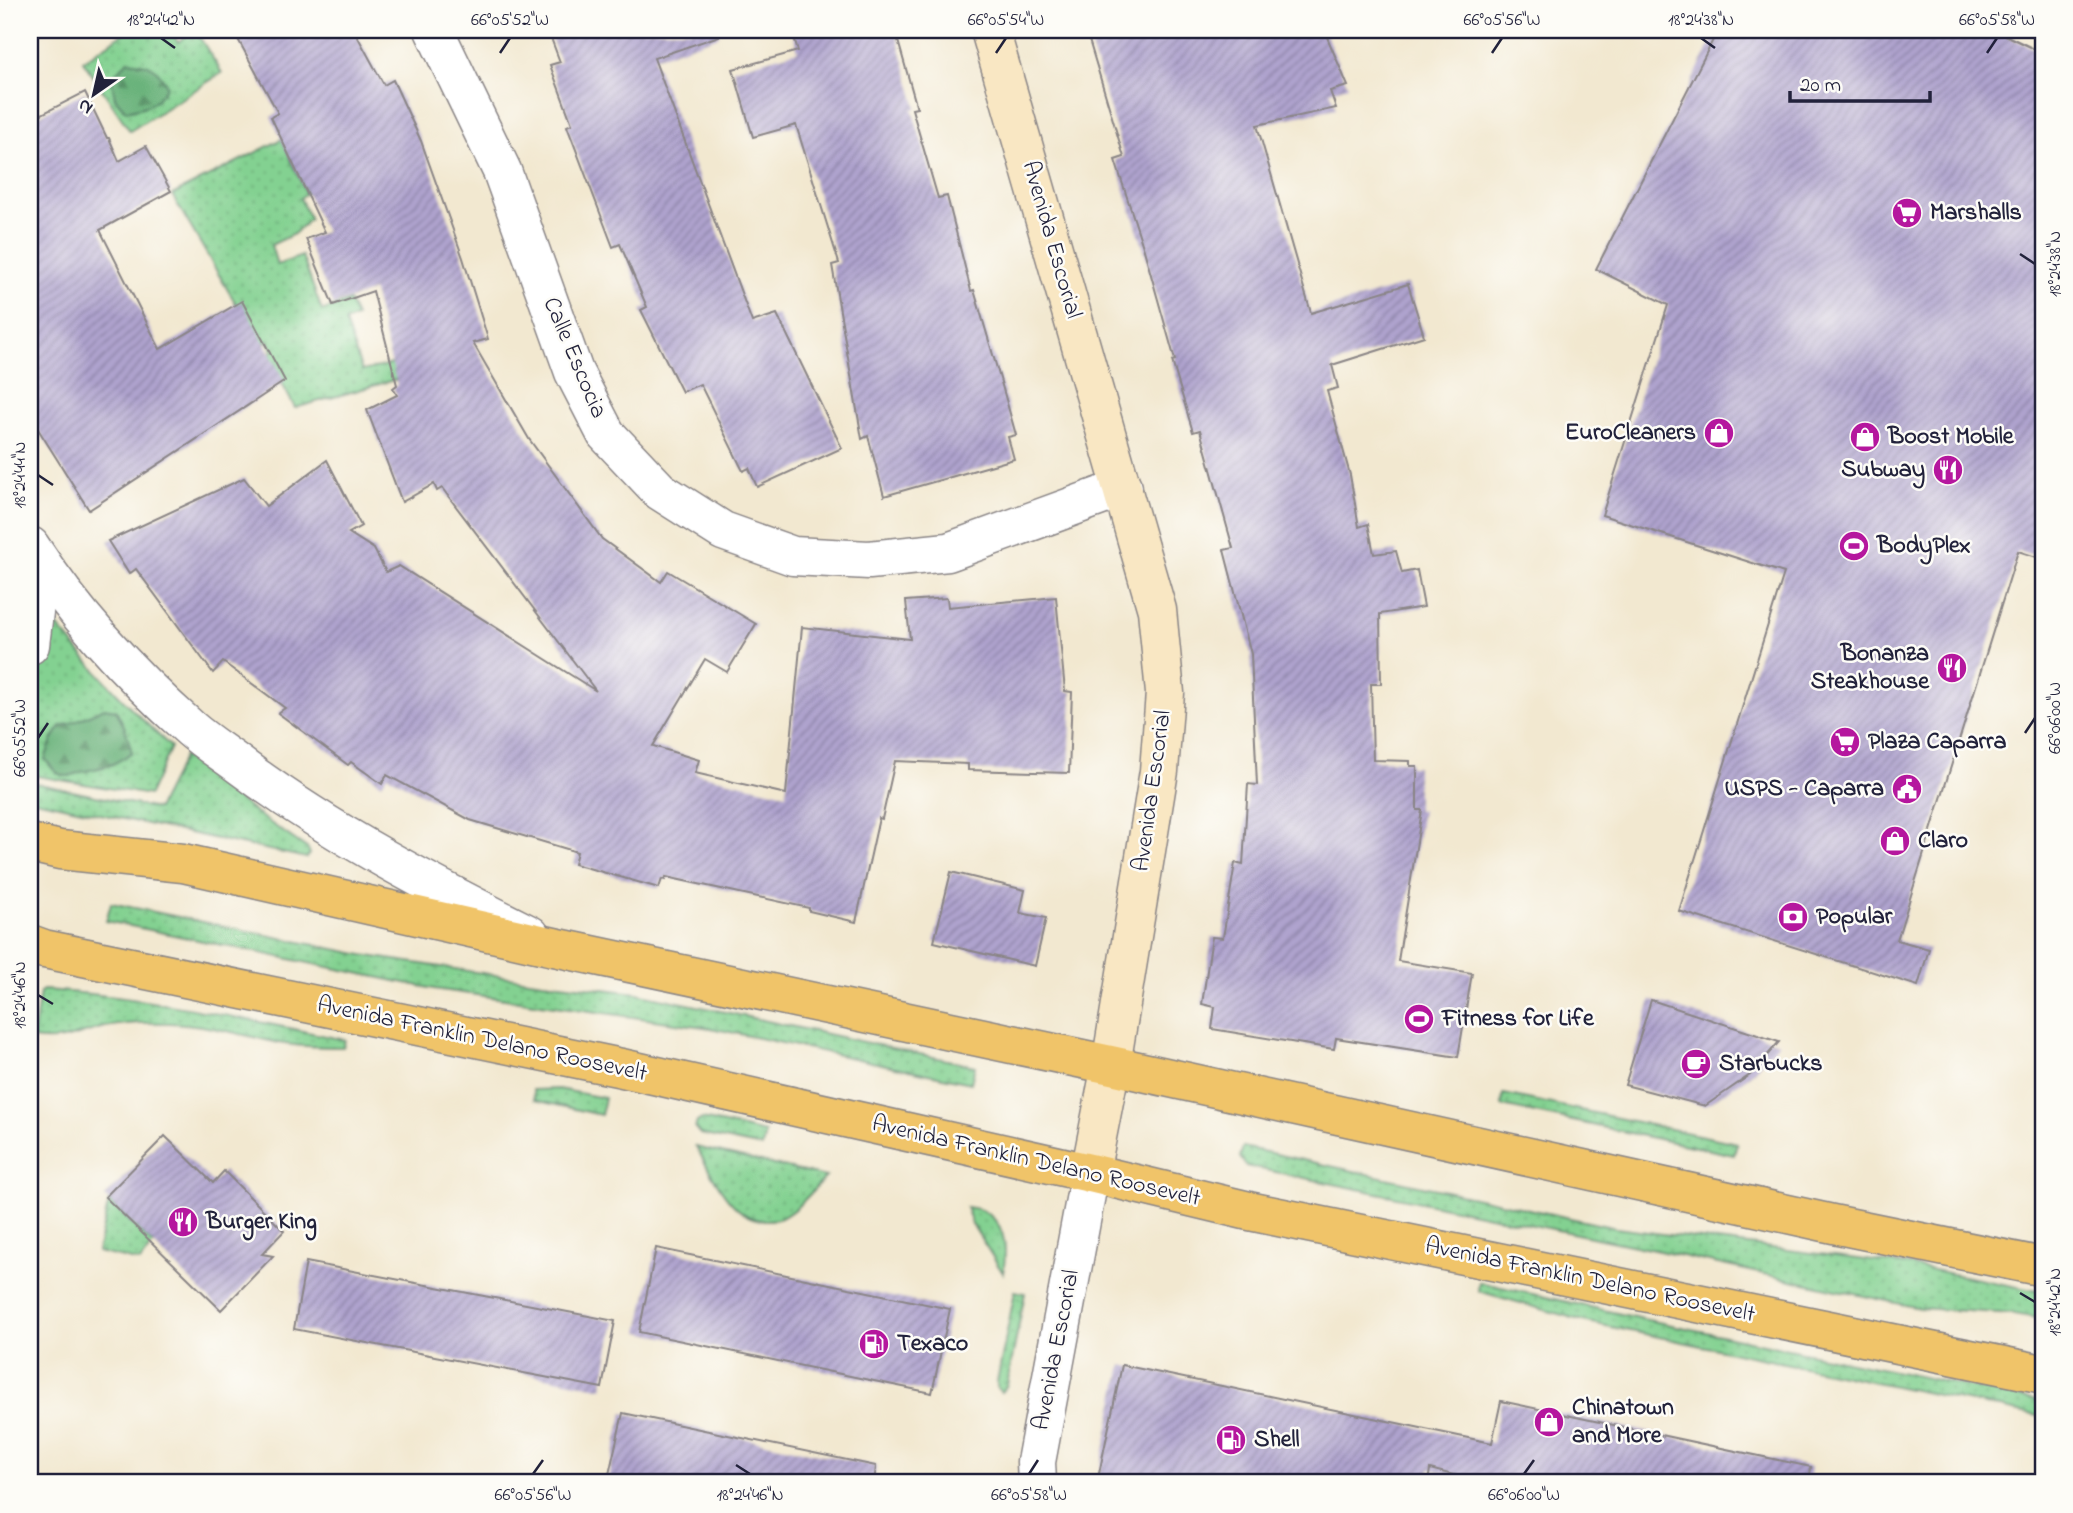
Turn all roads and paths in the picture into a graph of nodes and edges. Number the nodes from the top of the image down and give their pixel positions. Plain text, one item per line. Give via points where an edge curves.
1 (434, 30) edge
2 (990, 30) edge
3 (1123, 488) junction
4 (35, 554) edge
5 (30, 645) edge
6 (30, 843) edge
7 (30, 944) edge
8 (554, 947) junction
9 (1111, 1065) junction
10 (1090, 1173) junction
11 (2043, 1267) edge
12 (2043, 1374) edge
13 (1037, 1483) edge

1 - 3 street, Calle Escocia via 502,171 575,372 606,434 660,491 723,531 793,556 869,560 948,552
2 - 3 street, Avenida Escorial
3 - 9 street, Avenida Escorial via 1157,610 1166,693 1159,771
4 - 5 street
4 - 8 street via 125,666 192,730 276,793 340,832 431,885
6 - 8 main road via 183,863
7 - 10 main road, Avenida Franklin Delano Roosevelt via 622,1068
8 - 9 main road
9 - 10 street, Avenida Escorial
9 - 11 main road
10 - 12 main road, Avenida Franklin Delano Roosevelt via 1249,1212
10 - 13 street, Avenida Escorial via 1037,1462

